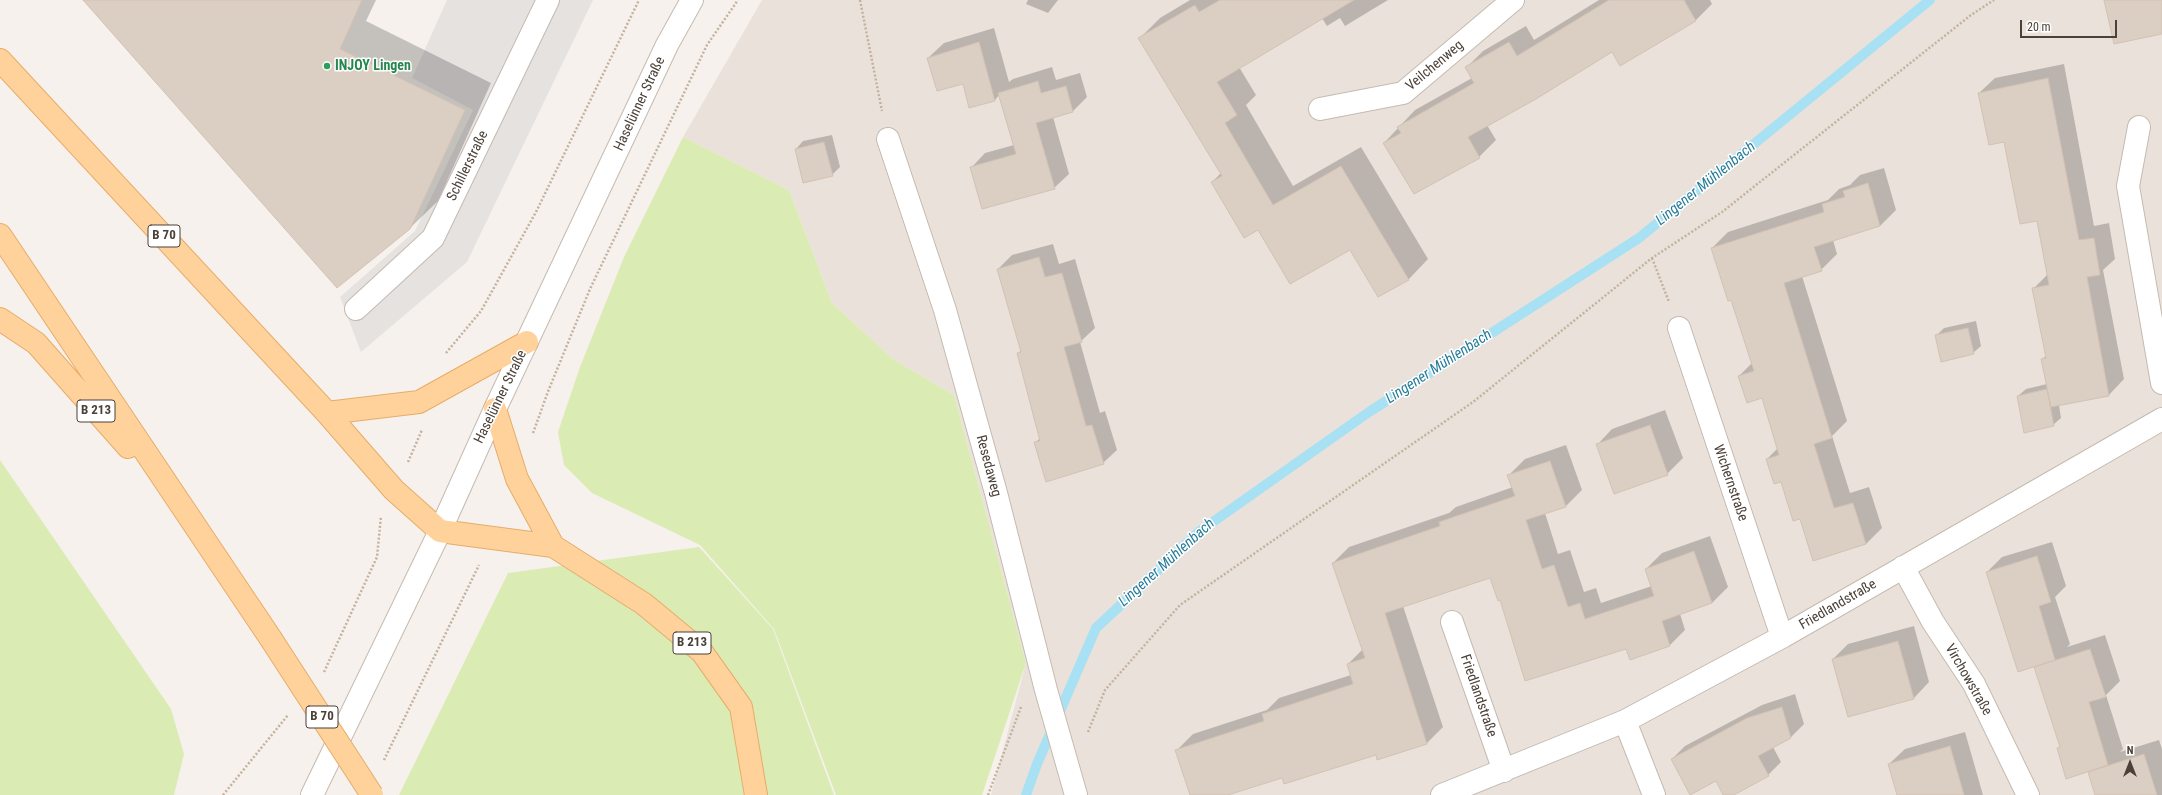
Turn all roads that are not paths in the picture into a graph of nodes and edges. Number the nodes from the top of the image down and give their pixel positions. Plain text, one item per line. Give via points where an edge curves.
1 (548, 0) edge
2 (692, 0) edge
3 (1513, 0) edge
4 (0, 60) edge
5 (1320, 109) dead end
6 (2139, 127) dead end
7 (888, 139) road end
8 (0, 235) edge
9 (356, 309) dead end
10 (0, 319) edge
11 (1679, 328) road end
12 (527, 342) junction
13 (2162, 383) edge
14 (495, 408) junction
15 (327, 413) junction
16 (2162, 419) edge
17 (185, 511) junction
18 (440, 531) junction
19 (553, 546) junction
20 (1903, 568) junction
21 (1452, 622) dead end
22 (1782, 637) junction
23 (1625, 721) junction
24 (1504, 770) junction
25 (312, 795) edge
26 (372, 795) edge
27 (756, 795) edge
28 (1076, 795) edge
29 (1442, 795) edge
30 (1654, 795) edge
31 (2028, 795) edge

1 - 9 street, Schillerstraße via 433,238
2 - 12 street, Haselünner Straße via 664,52
3 - 5 street, Veilchenweg via 1403,93
4 - 15 main road, B 70
6 - 13 street via 2128,186
7 - 28 street, Resedaweg via 945,310
8 - 17 main road, B 70
10 - 17 main road, B 213 via 36,343
11 - 22 street, Wichernstraße
12 - 14 street, Haselünner Straße
12 - 15 main road via 419,402
14 - 18 street, Haselünner Straße
14 - 19 main road, B 213 via 518,479
15 - 18 main road, B 70 via 394,490
16 - 20 street, Friedlandstraße
17 - 26 main road, B 70, bridge
18 - 19 main road
18 - 25 street, Haselünner Straße
19 - 27 main road, B 213 via 644,604 702,652 741,707
20 - 22 street, Friedlandstraße
20 - 31 street, Virchowstraße via 1933,622 1974,684
21 - 24 street, Friedlandstraße
22 - 23 street, Friedlandstraße
23 - 24 street, Friedlandstraße
23 - 30 street
24 - 29 street, Friedlandstraße

